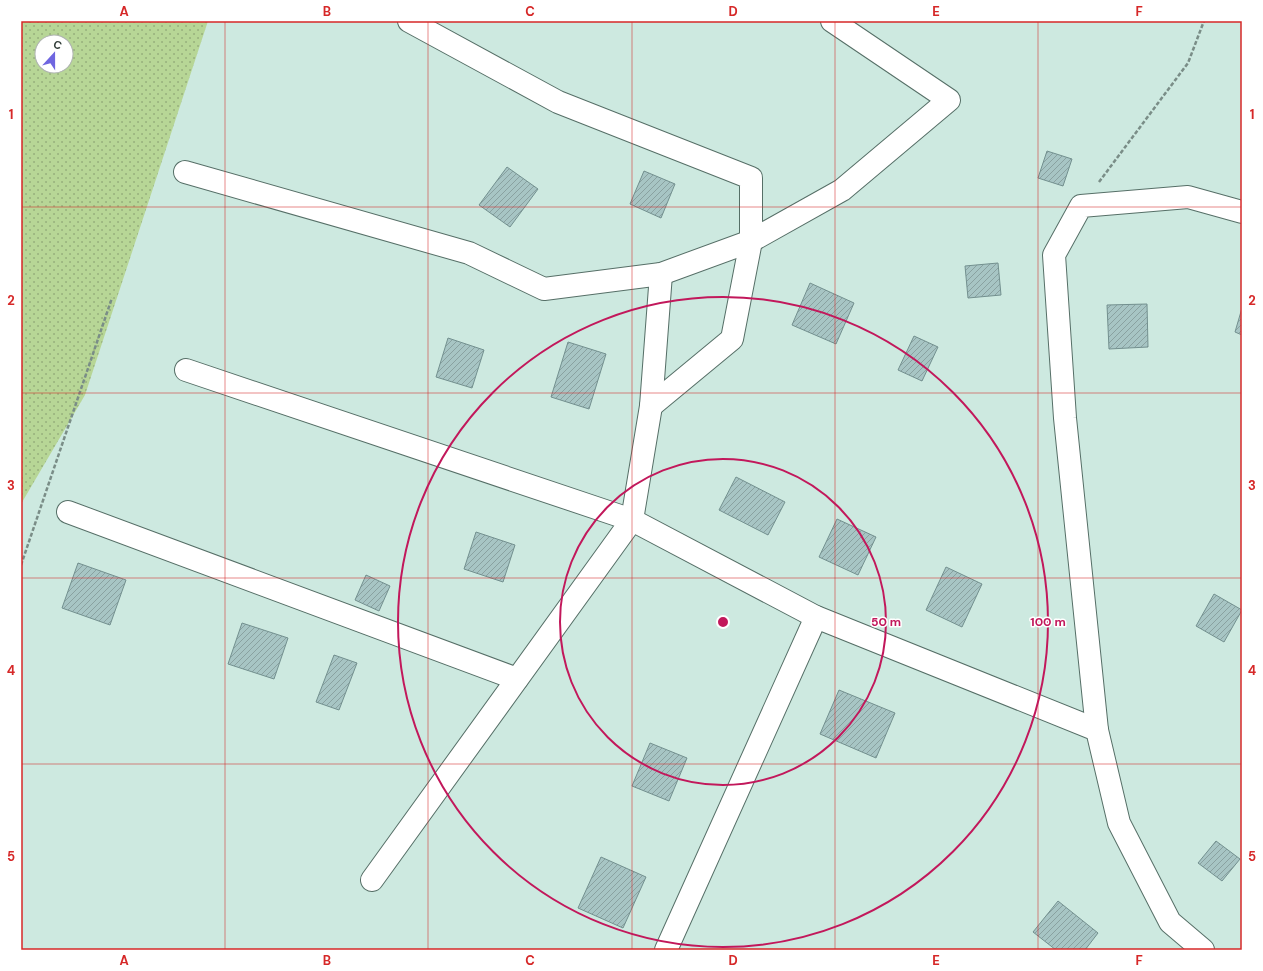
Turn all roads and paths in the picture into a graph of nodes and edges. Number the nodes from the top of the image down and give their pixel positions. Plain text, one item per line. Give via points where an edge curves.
1 (409, 21) edge
2 (832, 21) edge
3 (1204, 21) edge
4 (185, 172) dead end
5 (1081, 206) junction
6 (1242, 212) edge
7 (750, 241) junction
8 (662, 274) junction
9 (112, 298) dead end
10 (186, 370) dead end
11 (651, 406) junction
12 (68, 512) dead end
13 (632, 520) junction
14 (21, 565) edge
15 (816, 617) junction
16 (517, 679) junction
17 (1097, 730) junction
18 (372, 880) dead end
19 (666, 950) edge
20 (1203, 950) edge

1 - 7 street via 558,102 752,178
2 - 7 street via 949,100 842,190
3 - 5 path via 1188,63
4 - 8 street via 469,253 544,289
5 - 6 street via 1188,197
5 - 17 street via 1054,255 1066,426
7 - 8 street
7 - 11 street via 732,339
8 - 11 street
9 - 14 path
10 - 13 street
11 - 13 street
12 - 16 street
13 - 15 street
13 - 16 street
15 - 17 street
15 - 19 street
16 - 18 street
17 - 20 street via 1119,823 1170,922

